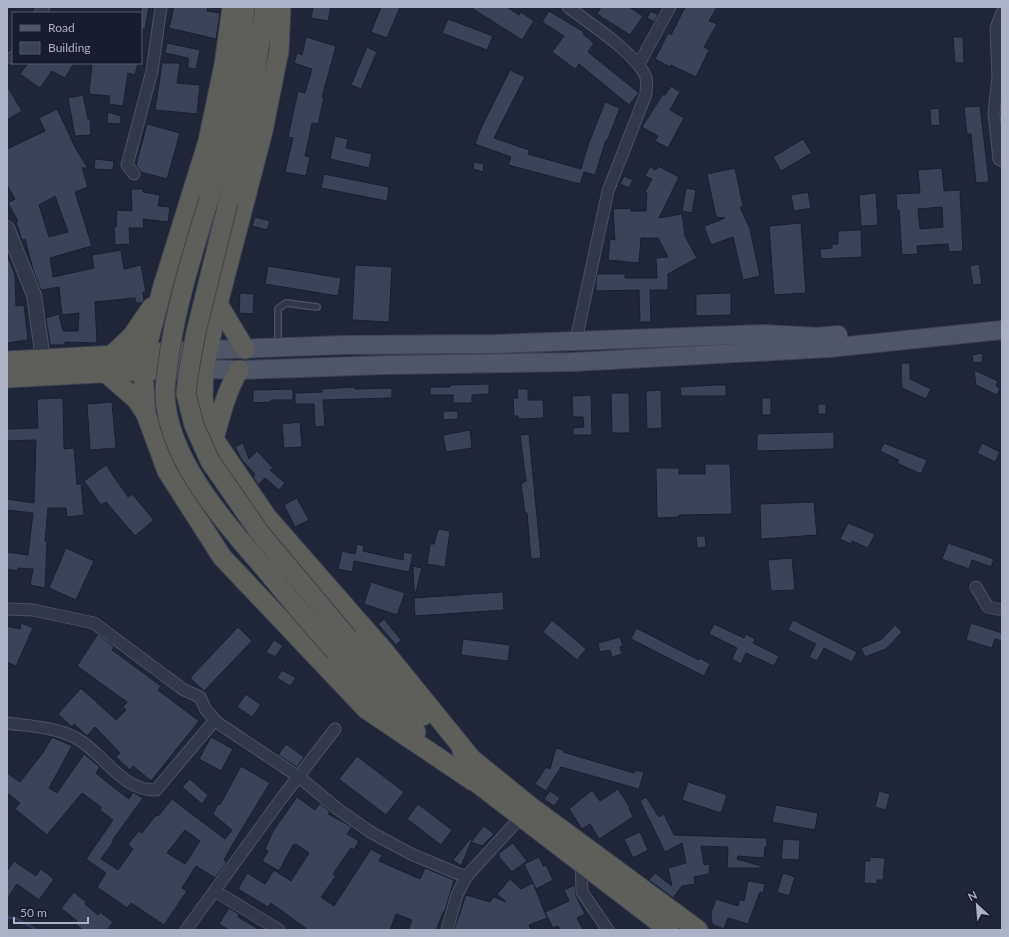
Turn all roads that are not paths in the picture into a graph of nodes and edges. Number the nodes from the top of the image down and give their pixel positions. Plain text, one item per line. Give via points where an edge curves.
1 (161, 7) edge
2 (232, 7) edge
3 (245, 7) edge
4 (265, 7) edge
5 (281, 7) edge
6 (568, 7) edge
7 (670, 7) edge
8 (1002, 12) edge
9 (639, 64) junction
10 (1002, 160) edge
11 (134, 174) dead end
12 (7, 228) edge
13 (163, 286) junction
14 (218, 304) junction
15 (317, 307) dead end
16 (1002, 319) edge
17 (1002, 330) edge
18 (576, 340) junction
19 (278, 348) junction
20 (244, 349) junction
21 (208, 350) junction
22 (43, 360) junction
23 (7, 362) edge
24 (144, 362) junction
25 (108, 364) junction
26 (204, 369) junction
27 (239, 370) junction
28 (7, 378) edge
29 (146, 414) junction
30 (214, 439) junction
31 (976, 587) dead end
32 (7, 609) edge
33 (1002, 610) edge
34 (215, 720) junction
35 (7, 723) edge
36 (335, 729) dead end
37 (471, 758) junction
38 (299, 777) junction
39 (473, 781) junction
40 (520, 818) junction
41 (581, 864) junction
42 (466, 877) junction
43 (215, 891) junction
44 (186, 930) edge
45 (279, 930) edge
46 (446, 930) edge
47 (608, 930) edge
48 (669, 930) edge
49 (698, 930) edge

1 - 11 street via 152,71 127,165
2 - 13 highway via 224,65 208,141
3 - 39 highway, bridge via 236,88 174,328 165,396 170,430 194,479 239,539 308,622 391,708
4 - 37 highway, bridge via 252,95 188,376 186,394 194,425 210,461 260,533 348,638 426,720
5 - 14 highway via 279,51 263,132
6 - 9 street
7 - 9 street
8 - 10 street via 996,28 998,76 994,113 999,159
9 - 18 street via 646,77 646,94 608,191
12 - 22 street via 34,295
13 - 24 highway
13 - 25 highway via 143,322
14 - 20 highway
14 - 21 highway
15 - 19 lane via 286,303 281,305 278,309
16 - 18 main road via 818,337 763,334
17 - 27 main road via 829,348 574,362
18 - 19 main road
19 - 20 main road
20 - 21 main road
21 - 24 highway
21 - 26 highway
22 - 23 highway
22 - 25 highway
24 - 25 highway
24 - 26 highway
24 - 29 highway
25 - 28 highway
25 - 29 highway
26 - 27 main road
26 - 30 highway via 203,398 208,425
27 - 30 highway via 230,385
29 - 39 highway via 167,471 222,557 366,709
30 - 37 highway via 266,517 385,652
31 - 33 street via 988,607
32 - 34 street via 33,610 94,623 184,690 200,697 206,710
34 - 35 street via 156,790 135,786 76,738 55,731
34 - 38 street
36 - 38 street
37 - 49 highway via 531,807
38 - 42 street via 372,833 411,854
38 - 43 street
39 - 40 highway
40 - 41 highway
40 - 42 street
41 - 47 street via 582,892
41 - 48 highway
42 - 46 street via 457,895
43 - 44 street
43 - 45 street

